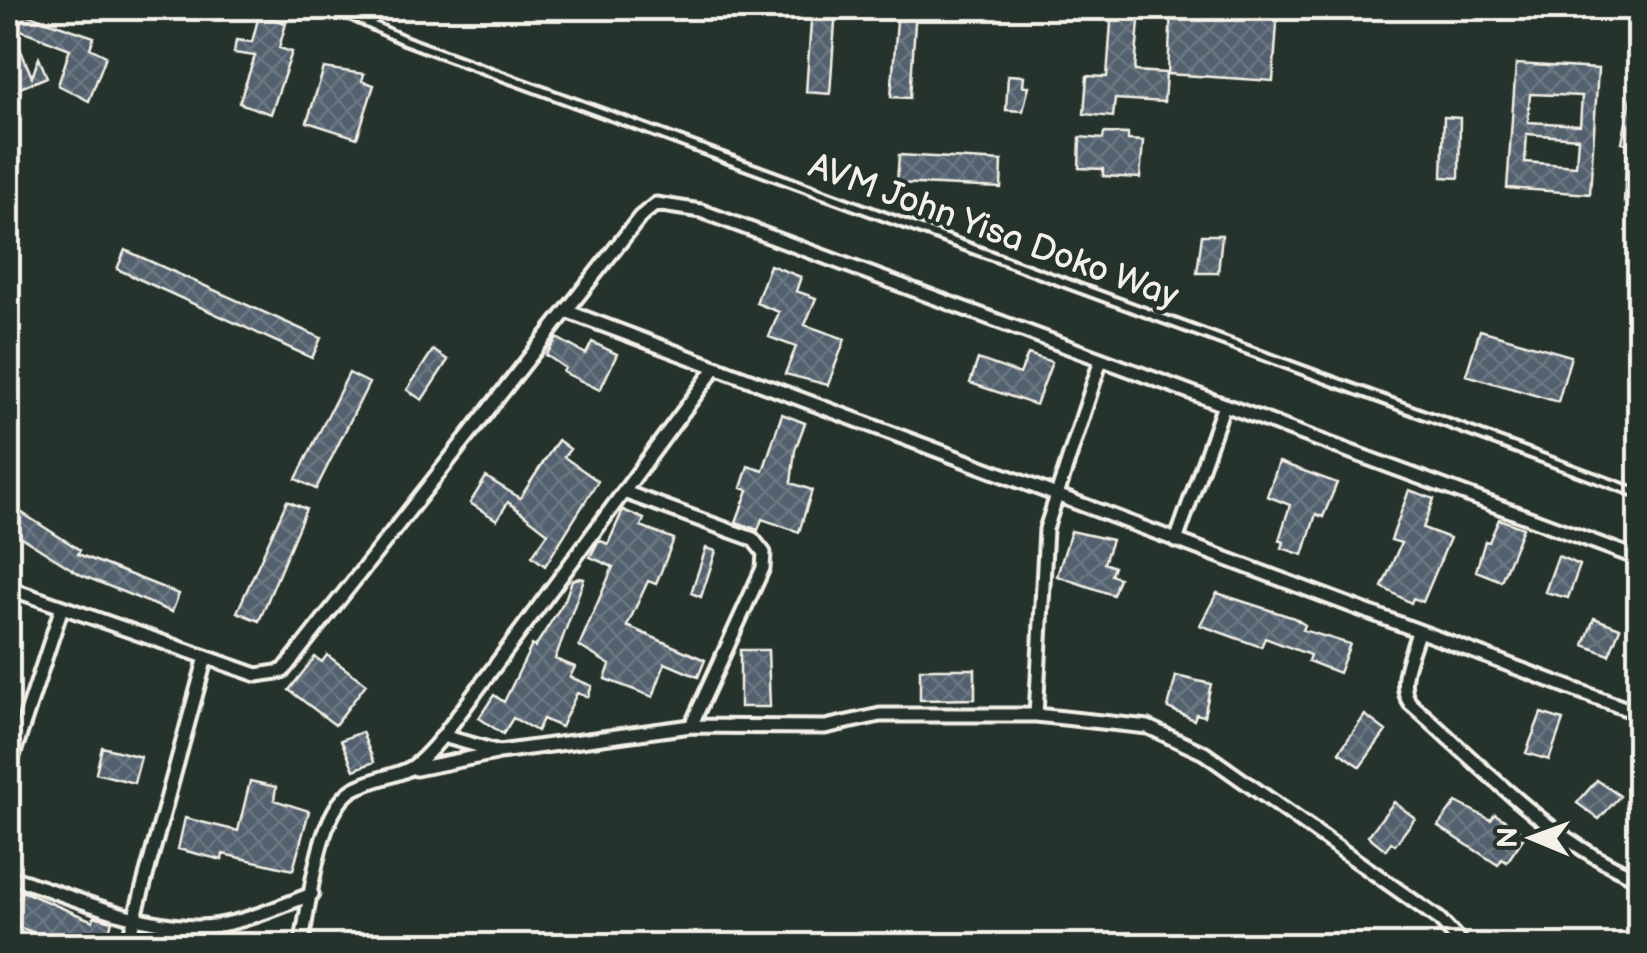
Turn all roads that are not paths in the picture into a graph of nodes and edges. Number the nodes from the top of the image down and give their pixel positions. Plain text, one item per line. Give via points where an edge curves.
1 (334, 8) edge
2 (566, 311) junction
3 (1102, 360) junction
4 (716, 367) junction
5 (1224, 405) junction
6 (624, 492) junction
7 (1640, 494) edge
8 (1055, 496) junction
9 (1176, 541) junction
10 (1640, 559) edge
11 (8, 588) edge
12 (62, 607) junction
13 (1418, 632) junction
14 (206, 657) junction
15 (1640, 714) edge
16 (1036, 716) junction
17 (692, 726) junction
18 (443, 736) junction
19 (499, 752) junction
20 (416, 769) junction
21 (8, 771) edge
22 (8, 876) edge
23 (1640, 879) edge
24 (312, 894) junction
25 (135, 915) junction
26 (127, 946) edge
27 (293, 946) edge
28 (301, 946) edge
29 (1464, 946) edge

1 - 7 lane, AVM John Yisa Doko Way via 404,40
2 - 3 street via 640,217 656,204 674,204
2 - 4 street
2 - 14 street via 283,670 257,675
3 - 5 street
3 - 8 street
4 - 6 street
4 - 8 street
5 - 9 street
5 - 10 street
6 - 17 street via 752,539 764,554
6 - 18 street
8 - 9 street
8 - 16 street via 1046,529
9 - 13 street
11 - 12 street
12 - 14 street
12 - 21 street
13 - 15 street
13 - 23 street via 1404,681 1410,703 1549,825
14 - 25 street
16 - 17 street via 880,715 824,727
16 - 29 street via 1148,727 1204,753 1439,919
17 - 19 street
18 - 19 street
18 - 20 street
19 - 20 street
20 - 24 street via 355,788 338,803 327,822
22 - 25 street
24 - 25 street via 242,920 194,927
24 - 27 street
24 - 28 street
25 - 26 street

